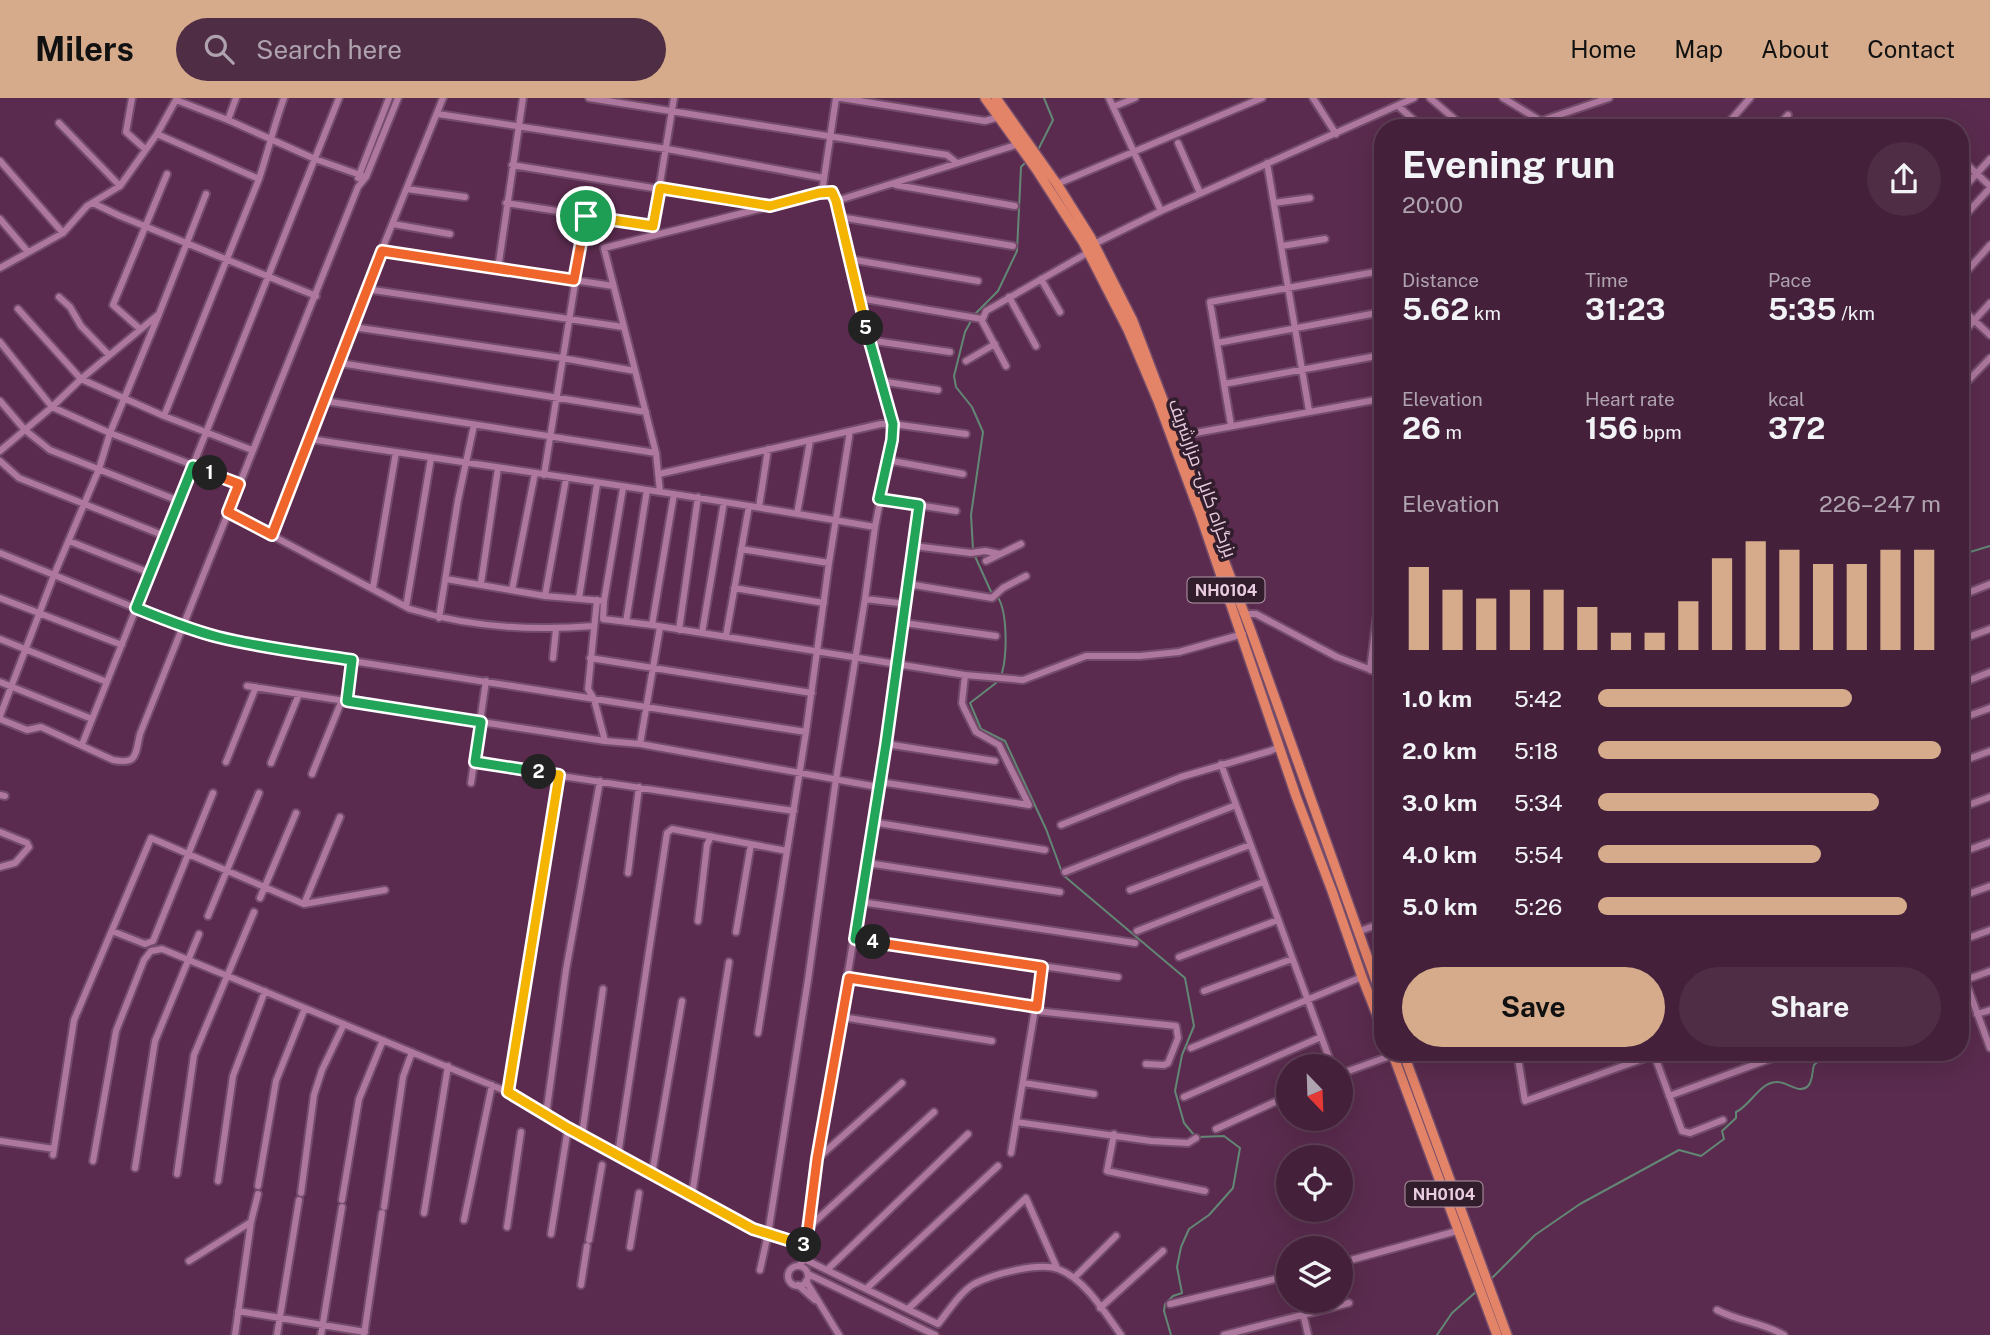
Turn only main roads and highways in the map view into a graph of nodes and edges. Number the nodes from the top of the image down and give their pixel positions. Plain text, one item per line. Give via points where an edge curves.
1 (985, 98) edge
2 (996, 98) edge
3 (1029, 152) junction
4 (1147, 365) junction
5 (1186, 467) junction
6 (1246, 633) junction
7 (1374, 974) edge
8 (1374, 1008) edge
9 (1399, 1061) edge
10 (1399, 1061) edge
11 (1497, 1335) edge
12 (1507, 1335) edge

1 - 3 highway, NH0104
2 - 3 highway, NH0104
3 - 4 highway, بزرگراه کابل - مزارشریف / NH0104 via 1057,189 1133,321
4 - 5 highway, بزرگراه کابل - مزارشریف / NH0104
4 - 5 highway, بزرگراه کابل - مزارشریف / NH0104 via 1179,436
5 - 6 highway, بزرگراه کابل - مزارشریف / NH0104
6 - 7 highway, بزرگراه کابل - مزارشریف / NH0104
6 - 8 highway, بزرگراه کابل - مزارشریف / NH0104 via 1279,747
9 - 11 highway, NH0104
10 - 12 highway, NH0104

